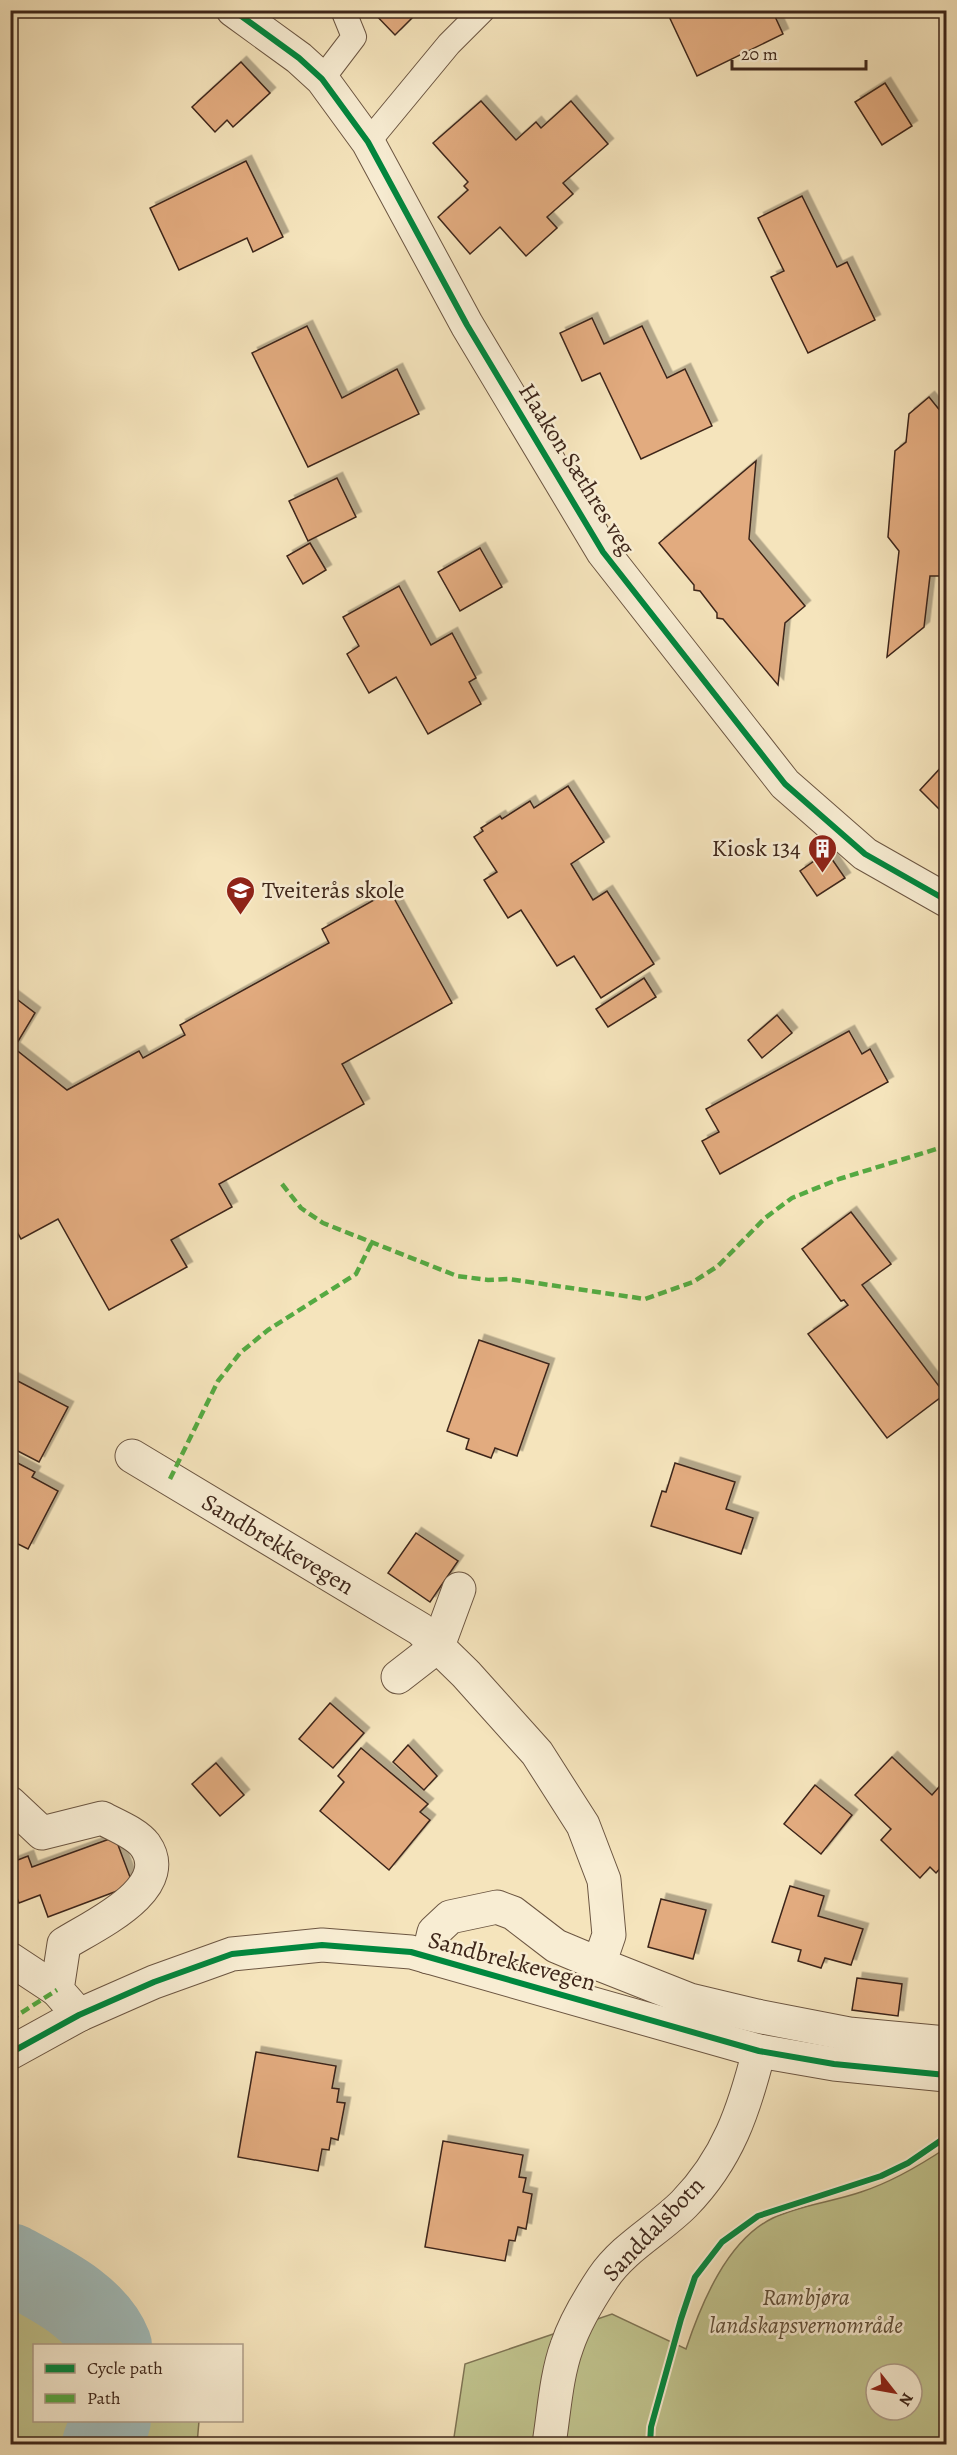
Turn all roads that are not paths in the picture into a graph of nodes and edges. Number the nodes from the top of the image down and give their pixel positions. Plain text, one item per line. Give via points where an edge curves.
1 (233, 10) edge
2 (343, 10) edge
3 (483, 10) edge
4 (322, 79) junction
5 (368, 142) junction
6 (946, 900) edge
7 (132, 1456) dead end
8 (459, 1589) dead end
9 (438, 1646) junction
10 (398, 1677) dead end
11 (10, 1803) edge
12 (428, 1957) junction
13 (10, 1959) edge
14 (599, 1964) junction
15 (57, 1990) junction
16 (79, 2015) junction
17 (946, 2043) edge
18 (759, 2051) junction
19 (10, 2053) edge
20 (946, 2075) edge
21 (549, 2445) edge

1 - 4 street, Haakon Sæthres veg
2 - 4 lane via 354,37
3 - 5 lane via 449,44
4 - 5 street, Haakon Sæthres veg
5 - 6 street, Haakon Sæthres veg via 467,325 603,552 785,784 865,854
7 - 9 street, Sandbrekkevegen via 420,1629
8 - 9 street
9 - 10 street
9 - 14 street, Sandbrekkevegen via 537,1753 583,1825 604,1880 609,1935
11 - 15 street via 42,1833 102,1818 145,1845 151,1861 150,1878 139,1895 64,1944
12 - 14 street, Sandbrekkevegen via 434,1932 450,1917 497,1907 513,1913 556,1946
12 - 16 street, Sandbrekkevegen via 411,1952 322,1945 232,1954
12 - 18 street, Sandbrekkevegen
13 - 15 street
14 - 17 street, Sandbrekkevegen via 690,2000 757,2016 849,2034
15 - 16 street
16 - 19 street, Sandbrekkevegen
18 - 20 street, Sandbrekkevegen via 834,2064
18 - 21 street, Sanddalsbotn via 746,2104 726,2150 684,2204 605,2275 585,2306 566,2347

